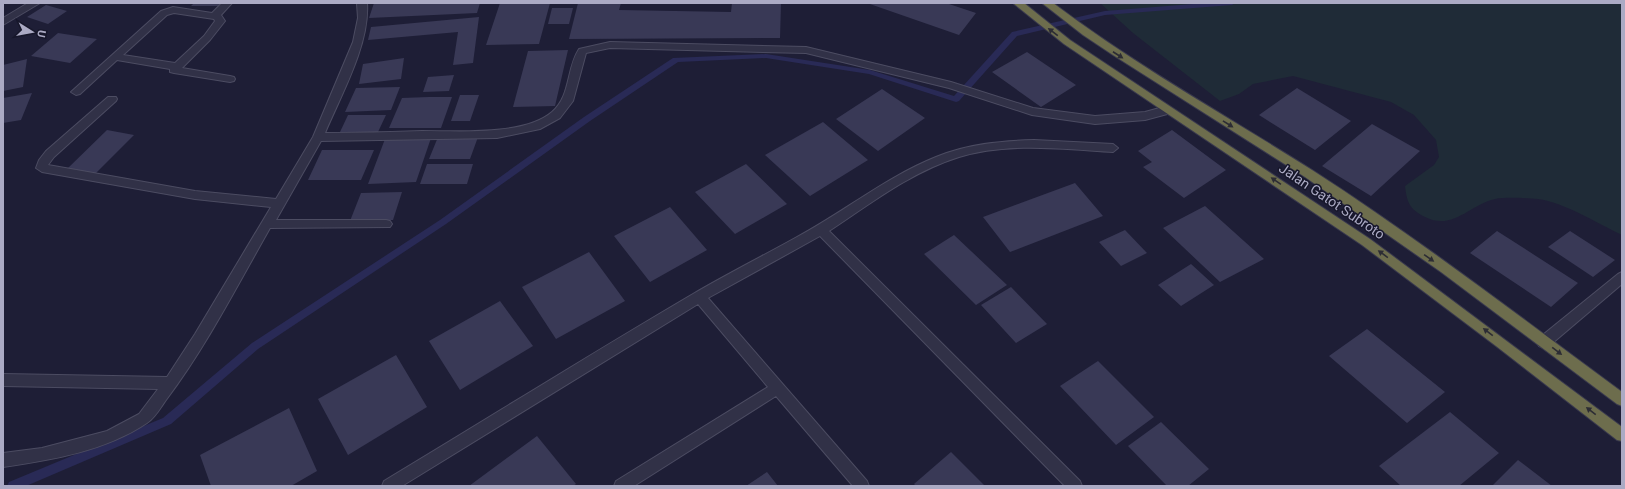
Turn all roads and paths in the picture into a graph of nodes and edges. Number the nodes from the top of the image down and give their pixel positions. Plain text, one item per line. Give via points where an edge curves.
1 (35, 3) edge
2 (228, 3) edge
3 (362, 3) edge
4 (1018, 3) edge
5 (1047, 3) edge
6 (214, 16) junction
7 (3, 22) edge
8 (117, 57) junction
9 (177, 67) junction
10 (230, 79) dead end
11 (76, 92) dead end
12 (112, 99) dead end
13 (1167, 110) junction
14 (318, 137) junction
15 (1113, 148) dead end
16 (280, 204) junction
17 (268, 224) junction
18 (386, 224) dead end
19 (821, 230) junction
20 (1622, 277) edge
21 (699, 297) junction
22 (1544, 342) junction
23 (3, 380) edge
24 (171, 383) junction
25 (778, 388) junction
26 (1622, 400) edge
27 (1622, 434) edge
28 (3, 460) edge
29 (389, 486) edge
30 (621, 486) edge
31 (862, 486) edge
32 (1075, 486) edge

1 - 7 street
2 - 6 street
3 - 14 street via 363,18 358,42
13 -> 4 highway, Jalan Gatot Subroto via 1067,42
5 -> 22 highway, Jalan Gatot Subroto via 1086,33 1309,174
6 - 8 street via 169,11 164,13
6 - 9 street via 220,21 214,30
8 - 9 street
8 - 11 street
9 - 10 street via 174,70
12 - 16 street via 50,154 42,168 195,195
13 - 14 street via 1126,118 1095,120 1032,111 951,85 806,50 610,46 582,51 568,101 556,115 536,126 497,134
27 -> 13 highway, Jalan Gatot Subroto via 1366,242 1225,146
14 - 16 street
15 - 19 street via 1015,145 956,154 899,181
16 - 17 street
17 - 18 street
17 - 24 street
19 - 21 street
19 - 32 street
20 - 22 street
21 - 25 street
21 - 29 street
22 -> 26 highway, Jalan Gatot Subroto
23 - 24 street
24 - 28 street via 144,418 110,437 42,455
25 - 30 street
25 - 31 street

